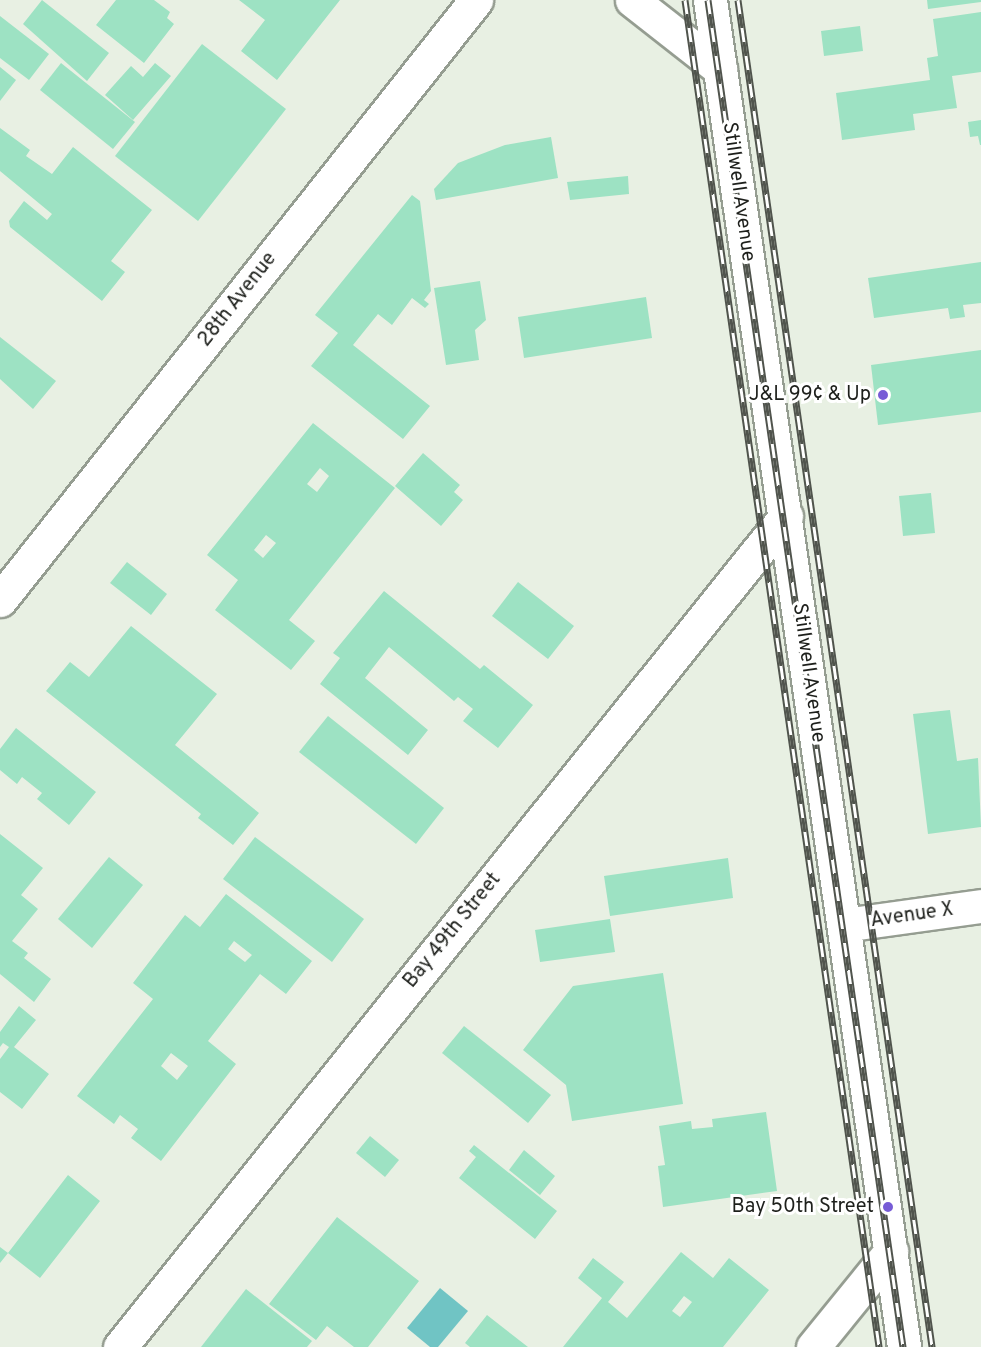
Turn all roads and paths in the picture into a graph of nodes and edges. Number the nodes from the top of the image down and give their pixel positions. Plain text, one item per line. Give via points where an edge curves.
1 (476, 0) edge
2 (632, 0) edge
3 (710, 0) edge
4 (720, 69) junction
5 (786, 516) junction
6 (0, 600) edge
7 (981, 906) edge
8 (844, 926) junction
9 (891, 1251) junction
10 (120, 1347) edge
11 (813, 1347) edge
12 (904, 1347) edge

1 - 6 street, 28th Avenue
2 - 4 street
3 - 4 street, Stillwell Avenue
4 - 5 street, Stillwell Avenue
5 - 8 street, Stillwell Avenue
5 - 10 street, Bay 49th Street
7 - 8 street, Avenue X
8 - 9 street, Stillwell Avenue
9 - 11 street
9 - 12 street, Stillwell Avenue

